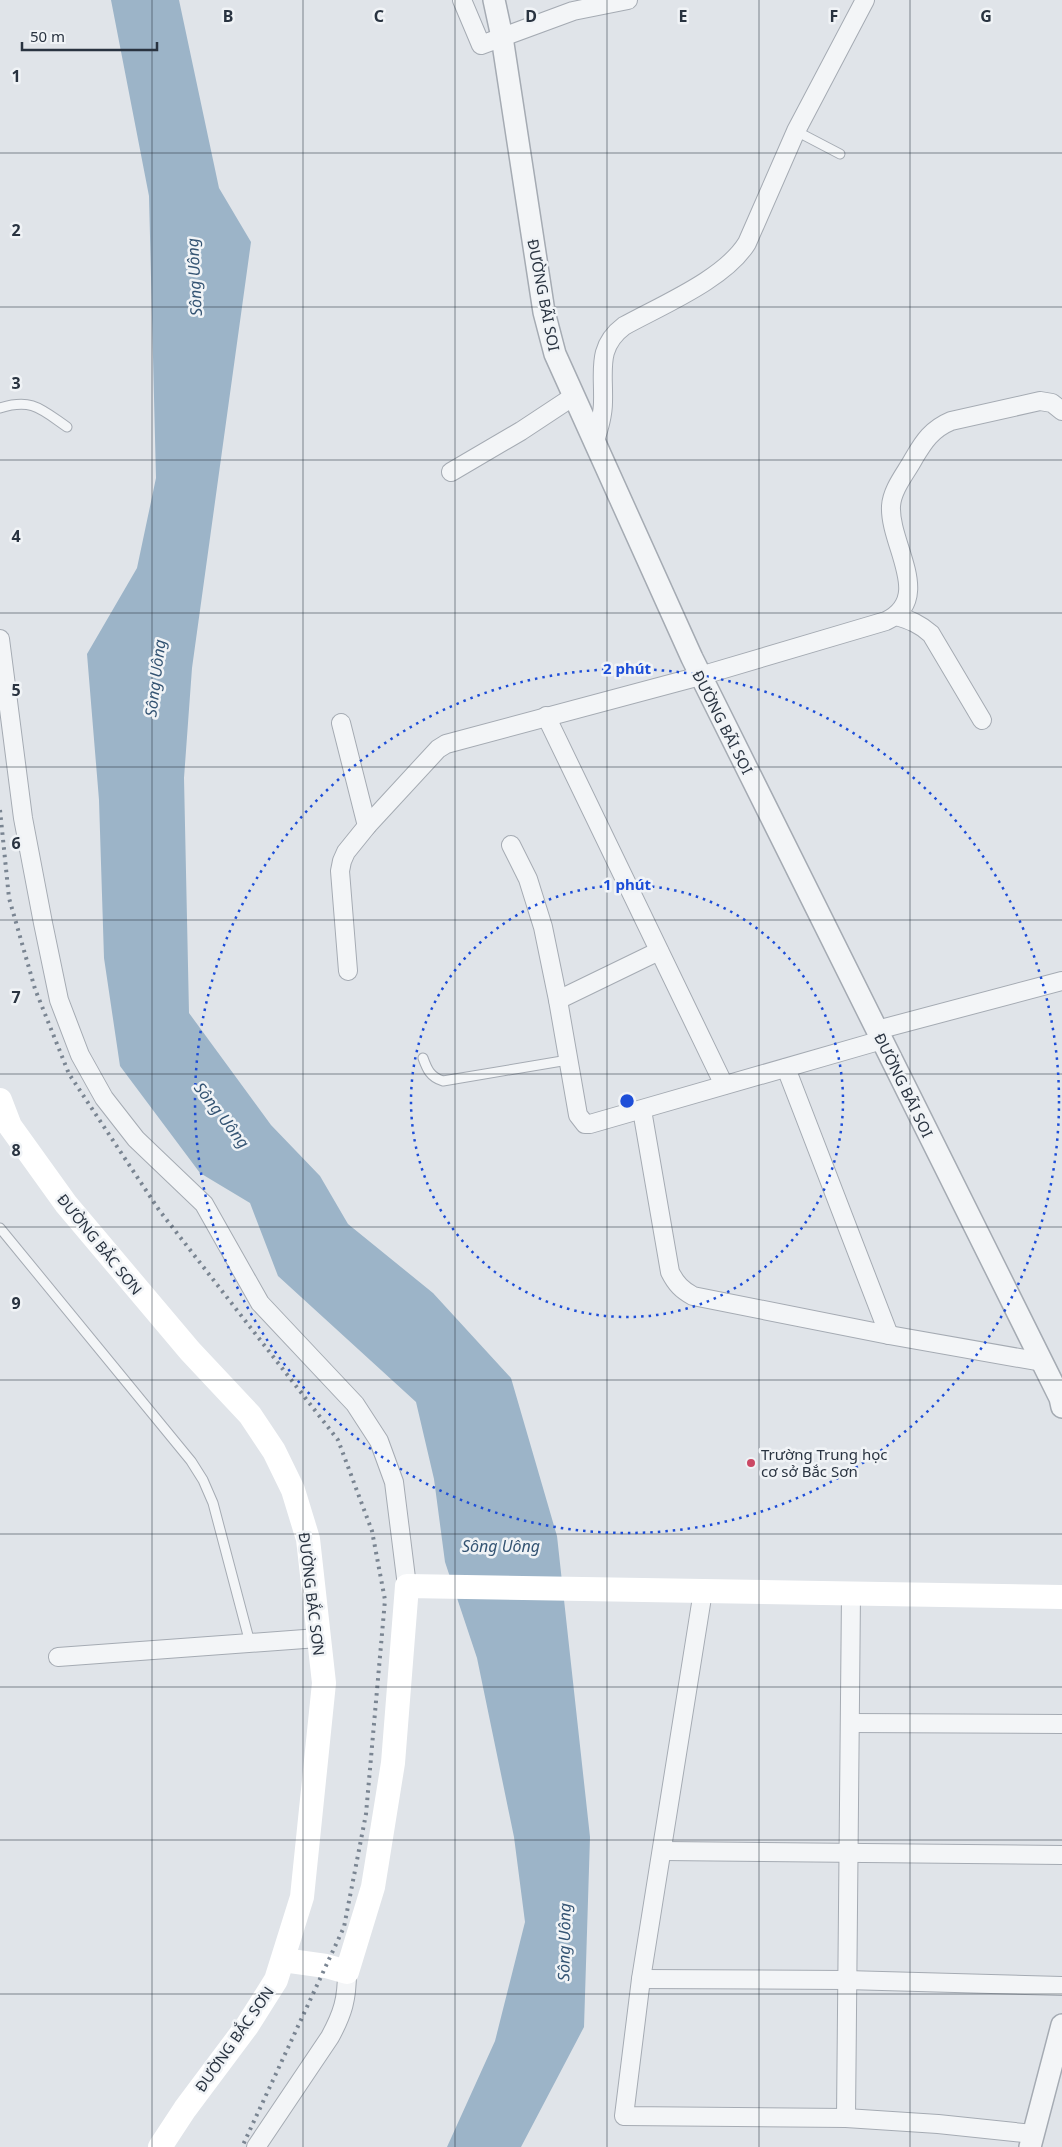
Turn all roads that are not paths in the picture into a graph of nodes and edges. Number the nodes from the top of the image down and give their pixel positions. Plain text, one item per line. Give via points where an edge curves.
1 (462, 0) edge
2 (494, 0) edge
3 (628, 0) edge
4 (865, 0) edge
5 (573, 6) edge
6 (502, 37) junction
7 (796, 131) junction
8 (840, 154) dead end
9 (574, 396) junction
10 (0, 408) edge
11 (1062, 411) edge
12 (67, 427) dead end
13 (595, 441) junction
14 (451, 472) dead end
15 (896, 616) junction
16 (0, 639) edge
17 (700, 676) junction
18 (546, 716) junction
19 (982, 720) dead end
20 (340, 723) dead end
21 (367, 826) junction
22 (511, 845) dead end
23 (659, 951) junction
24 (348, 971) dead end
25 (1062, 981) edge
26 (558, 1000) junction
27 (880, 1035) junction
28 (423, 1058) dead end
29 (568, 1060) junction
30 (786, 1068) junction
31 (724, 1085) junction
32 (0, 1100) edge
33 (642, 1110) junction
34 (0, 1228) edge
35 (889, 1335) junction
36 (1042, 1362) junction
37 (1062, 1407) edge
38 (414, 1586) junction
39 (703, 1592) junction
40 (851, 1594) junction
41 (1062, 1597) edge
42 (318, 1638) junction
43 (250, 1643) junction
44 (58, 1657) dead end
45 (850, 1723) junction
46 (1062, 1724) edge
47 (663, 1851) junction
48 (849, 1852) junction
49 (1062, 1855) edge
50 (282, 1960) junction
51 (347, 1972) junction
52 (641, 1979) junction
53 (846, 1980) junction
54 (1062, 1986) edge
55 (1062, 2025) edge
56 (846, 2118) junction
57 (1032, 2140) edge
58 (160, 2147) edge
59 (256, 2147) edge

1 - 6 street via 481,45
2 - 6 street, ĐƯỜNG BÃI SOI
3 - 5 street
4 - 7 street
5 - 6 street
6 - 9 street, ĐƯỜNG BÃI SOI via 547,325 555,354
7 - 8 lane
7 - 13 street via 740,255 716,275 624,326 608,342 602,363 603,404
9 - 13 street, ĐƯỜNG BÃI SOI
9 - 14 street
10 - 12 lane via 26,403
11 - 15 street via 1052,403 1040,401 951,421 925,440 894,493 891,505 909,586 907,603
13 - 17 street, ĐƯỜNG BÃI SOI
15 - 17 street
15 - 19 street via 921,625 931,634
16 - 38 street via 22,818 59,1000 80,1054 104,1098 136,1139 204,1204 260,1303 355,1404 379,1441 394,1482
17 - 18 street
17 - 27 street, ĐƯỜNG BÃI SOI
18 - 21 street via 446,744
18 - 23 street
20 - 21 street
21 - 24 street via 346,852 340,872
22 - 26 street via 537,902
23 - 26 street
23 - 31 street
25 - 27 street
26 - 29 street
27 - 30 street
27 - 36 street, ĐƯỜNG BÃI SOI
28 - 29 lane via 430,1074 443,1081
29 - 33 street via 581,1121 590,1124
30 - 31 street
30 - 35 street
31 - 33 street
32 - 42 main road, ĐƯỜNG BẮC SƠN via 10,1126 66,1204 190,1351 250,1415 274,1451 293,1490 308,1539
33 - 35 street via 670,1272 683,1290 693,1296
34 - 43 lane via 191,1461 203,1480 213,1503
35 - 36 street
36 - 37 street, ĐƯỜNG BÃI SOI
38 - 39 main road
38 - 51 main road via 373,1887
39 - 40 main road
39 - 47 street
40 - 41 main road
40 - 45 street
42 - 43 street
42 - 50 main road, ĐƯỜNG BẮC SƠN via 324,1684 302,1898
43 - 44 street
45 - 46 street
45 - 48 street
47 - 48 street
47 - 52 street
48 - 49 street
48 - 53 street
50 - 51 main road
50 - 58 main road, ĐƯỜNG BẮC SƠN via 276,1980 247,2026
51 - 59 street via 346,2001 339,2020
52 - 53 street
52 - 56 street via 624,2116
53 - 54 street
53 - 56 street
55 - 57 street
56 - 57 street via 938,2124

